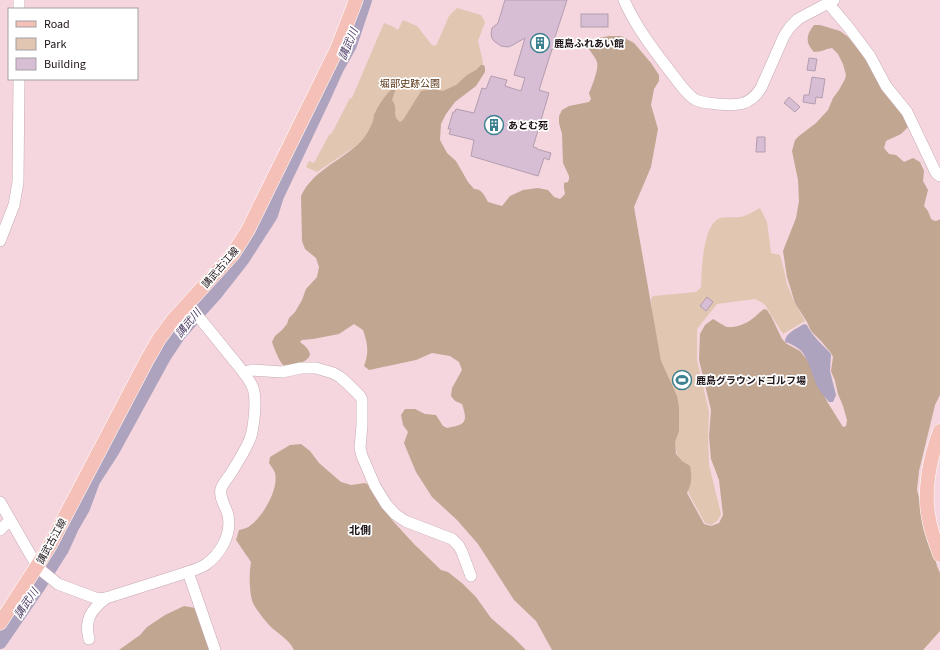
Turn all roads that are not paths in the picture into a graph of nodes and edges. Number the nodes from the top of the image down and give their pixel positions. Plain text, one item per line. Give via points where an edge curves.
1 (356, 0) edge
2 (624, 0) edge
3 (831, 2) edge
4 (19, 80) edge
5 (940, 176) edge
6 (0, 241) edge
7 (189, 307) junction
8 (244, 373) junction
9 (940, 430) edge
10 (0, 502) edge
11 (934, 519) edge
12 (10, 520) junction
13 (0, 530) edge
14 (940, 555) edge
15 (40, 569) junction
16 (188, 572) junction
17 (472, 576) dead end
18 (106, 598) junction
19 (0, 623) edge
20 (89, 639) dead end
21 (214, 650) edge

1 - 7 main road, 講武古江線 via 337,49 248,230 233,254
2 - 3 street via 639,29 689,95 703,103 736,105 748,101 758,93 790,27 798,19
3 - 5 street via 870,56 886,86 907,112 936,173
4 - 6 street via 18,182 14,205
7 - 8 street
7 - 15 main road, 講武古江線 via 173,320 147,360 49,547
8 - 16 street via 253,388 253,425 245,450 222,489 228,516 228,533 222,547 211,560
8 - 17 street via 252,370 282,372 316,368 333,373 348,384 362,400 360,448 375,486 386,504 405,521 452,539 459,546
9 - 11 main road via 927,483 927,510
10 - 12 street
11 - 14 main road
12 - 13 street
12 - 15 street
15 - 18 street via 58,584 98,599
15 - 19 main road, 講武古江線
16 - 18 street
16 - 21 street
18 - 20 street via 88,619

